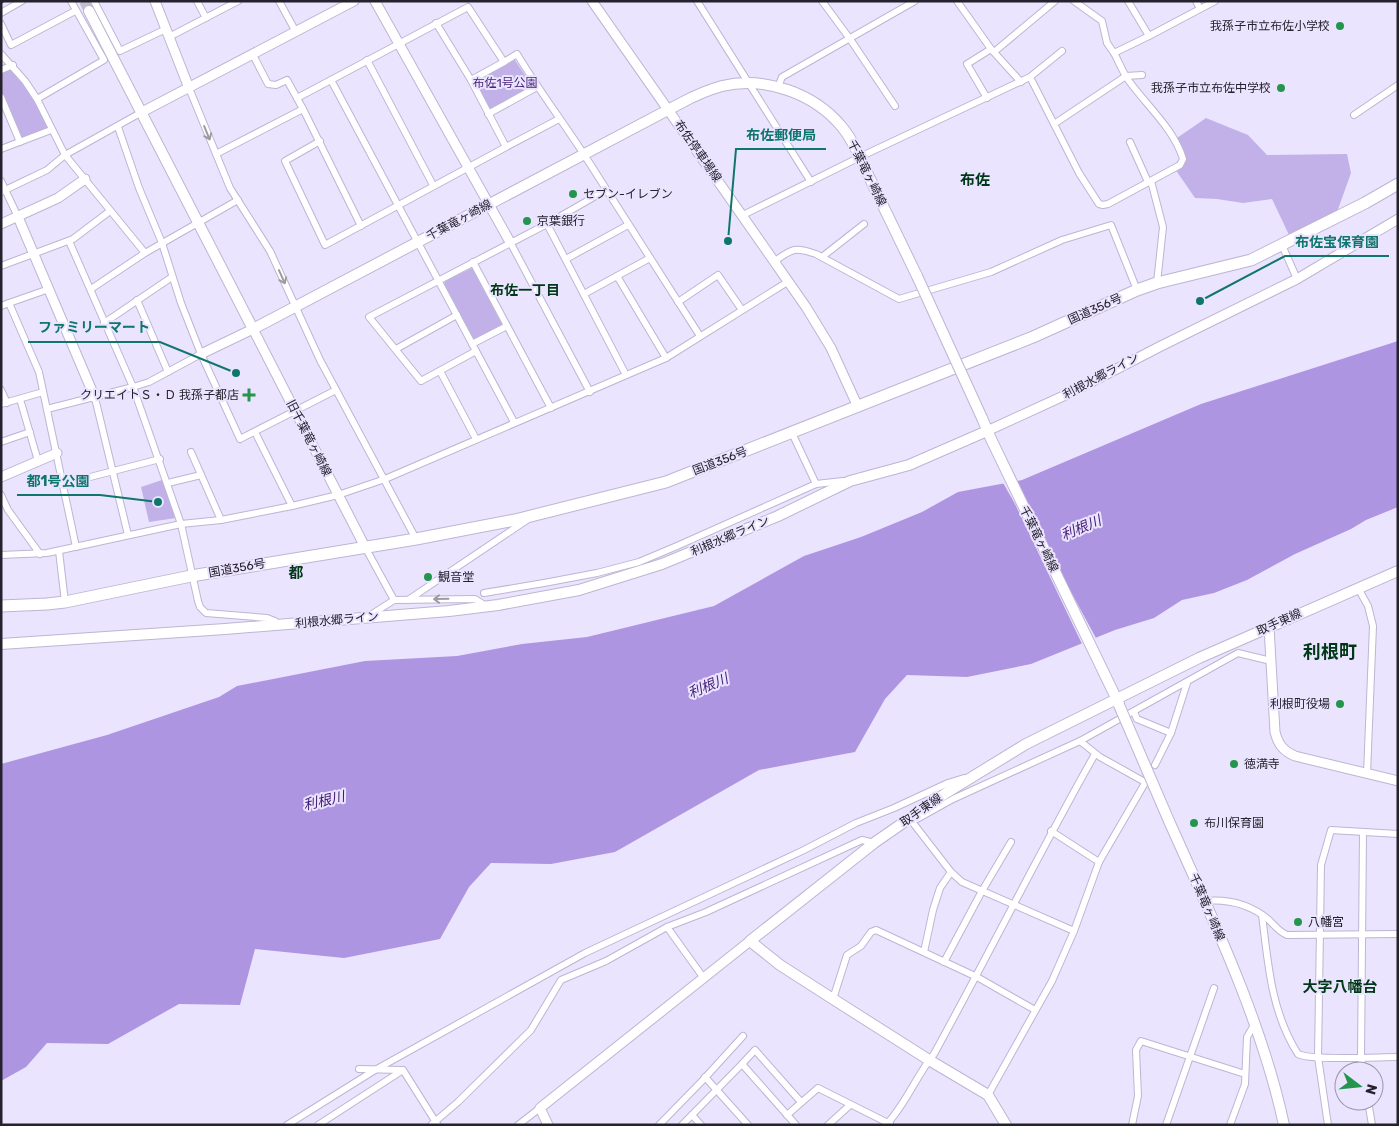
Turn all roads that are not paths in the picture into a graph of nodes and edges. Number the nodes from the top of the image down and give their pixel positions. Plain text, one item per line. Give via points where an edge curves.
1 (22, 1) edge
2 (71, 1) edge
3 (155, 1) edge
4 (197, 1) edge
5 (238, 1) edge
6 (279, 1) edge
7 (354, 1) edge
8 (375, 1) edge
9 (592, 1) edge
10 (822, 1) edge
11 (957, 1) edge
12 (1054, 1) edge
13 (1074, 1) edge
14 (1128, 1) edge
15 (1196, 1) edge
16 (1215, 1) edge
17 (699, 2) edge
18 (913, 2) edge
19 (94, 4) edge
20 (1200, 9) junction
21 (76, 10) junction
22 (1, 13) edge
23 (206, 18) junction
24 (436, 23) junction
25 (1, 24) edge
26 (296, 32) junction
27 (167, 33) junction
28 (1149, 36) junction
29 (850, 38) junction
30 (398, 42) junction
31 (993, 50) junction
32 (1062, 51) dead end
33 (1114, 53) junction
34 (1, 54) edge
35 (253, 55) junction
36 (367, 60) junction
37 (504, 62) junction
38 (13, 66) junction
39 (1, 70) edge
40 (1142, 75) dead end
41 (1126, 76) junction
42 (1030, 77) junction
43 (331, 80) junction
44 (471, 80) junction
45 (1021, 82) junction
46 (748, 83) junction
47 (1398, 84) edge
48 (537, 87) junction
49 (778, 87) junction
50 (189, 88) junction
51 (1, 97) edge
52 (297, 98) junction
53 (987, 98) junction
54 (37, 99) junction
55 (895, 106) dead end
56 (303, 108) junction
57 (668, 109) junction
58 (142, 112) junction
59 (488, 114) junction
60 (1354, 115) dead end
61 (559, 119) junction
62 (1054, 124) junction
63 (118, 127) junction
64 (51, 130) junction
65 (320, 141) junction
66 (20, 142) junction
67 (1130, 142) dead end
68 (506, 147) junction
69 (1, 149) edge
70 (216, 154) junction
71 (584, 154) junction
72 (65, 155) junction
73 (860, 157) junction
74 (468, 167) junction
75 (85, 179) junction
76 (1, 181) edge
77 (811, 182) junction
78 (1150, 182) junction
79 (1398, 184) edge
80 (433, 185) junction
81 (606, 190) junction
82 (3, 191) edge
83 (238, 200) junction
84 (489, 204) junction
85 (397, 205) junction
86 (110, 210) junction
87 (743, 215) junction
88 (18, 217) junction
89 (1398, 219) edge
90 (198, 223) junction
91 (1, 224) edge
92 (547, 224) junction
93 (864, 224) dead end
94 (628, 225) junction
95 (361, 226) junction
96 (69, 240) junction
97 (417, 242) junction
98 (510, 242) junction
99 (162, 243) junction
100 (1282, 245) junction
101 (34, 253) junction
102 (145, 253) junction
103 (822, 257) junction
104 (650, 258) junction
105 (566, 259) junction
106 (775, 261) junction
107 (473, 262) junction
108 (1, 266) edge
109 (617, 276) junction
110 (172, 277) junction
111 (1297, 279) junction
112 (439, 280) junction
113 (789, 281) junction
114 (1157, 283) junction
115 (49, 289) junction
116 (90, 289) junction
117 (1137, 290) junction
118 (584, 294) junction
119 (137, 300) junction
120 (678, 302) junction
121 (8, 303) junction
122 (1, 306) edge
123 (294, 306) junction
124 (742, 310) junction
125 (457, 315) junction
126 (104, 322) junction
127 (507, 326) junction
128 (253, 329) junction
129 (700, 336) junction
130 (472, 344) junction
131 (396, 349) junction
132 (476, 351) junction
133 (201, 354) junction
134 (666, 358) junction
135 (440, 371) junction
136 (168, 372) junction
137 (626, 375) junction
138 (134, 387) junction
139 (1, 390) edge
140 (336, 390) junction
141 (43, 392) junction
142 (590, 392) junction
143 (95, 398) junction
144 (20, 399) junction
145 (4, 404) edge
146 (858, 407) junction
147 (551, 408) junction
148 (47, 409) junction
149 (295, 411) junction
150 (514, 422) junction
151 (30, 432) junction
152 (255, 432) junction
153 (792, 433) junction
154 (989, 435) junction
155 (476, 440) junction
156 (1, 442) edge
157 (191, 452) dead end
158 (57, 453) junction
159 (160, 459) junction
160 (38, 461) junction
161 (112, 471) junction
162 (201, 475) junction
163 (1, 477) edge
164 (385, 479) junction
165 (850, 480) junction
166 (168, 483) junction
167 (63, 484) junction
168 (816, 484) junction
169 (1, 495) edge
170 (338, 495) junction
171 (803, 504) junction
172 (292, 506) junction
173 (5, 511) edge
174 (533, 516) junction
175 (221, 520) junction
176 (181, 524) junction
177 (128, 535) junction
178 (416, 539) junction
179 (76, 547) junction
180 (365, 547) junction
181 (59, 551) junction
182 (40, 554) junction
183 (1, 555) edge
184 (1398, 571) edge
185 (191, 576) junction
186 (1358, 588) junction
187 (484, 593) dead end
188 (394, 600) junction
189 (408, 600) junction
190 (65, 602) junction
191 (1, 606) edge
192 (486, 606) junction
193 (366, 618) junction
194 (280, 625) junction
195 (1269, 627) junction
196 (1, 644) edge
197 (1271, 661) junction
198 (1187, 682) junction
199 (1118, 702) junction
200 (1134, 712) junction
201 (1171, 734) junction
202 (1080, 741) junction
203 (1095, 754) junction
204 (1155, 764) dead end
205 (1368, 774) junction
206 (975, 775) junction
207 (1398, 781) edge
208 (910, 819) junction
209 (1051, 831) junction
210 (1363, 832) junction
211 (1398, 834) edge
212 (1011, 842) dead end
213 (874, 843) junction
214 (1099, 862) junction
215 (951, 872) junction
216 (982, 891) junction
217 (1205, 901) junction
218 (1015, 905) junction
219 (1262, 915) junction
220 (668, 927) junction
221 (1074, 931) junction
222 (1398, 934) edge
223 (1320, 935) junction
224 (1362, 935) junction
225 (750, 941) junction
226 (924, 952) junction
227 (944, 962) junction
228 (703, 977) junction
229 (976, 977) junction
230 (1214, 988) dead end
231 (833, 999) junction
232 (1035, 1010) junction
233 (1254, 1025) junction
234 (743, 1036) dead end
235 (1318, 1057) junction
236 (1361, 1057) junction
237 (1398, 1057) edge
238 (1189, 1058) junction
239 (929, 1060) junction
240 (1362, 1061) edge
241 (742, 1064) junction
242 (359, 1070) dead end
243 (375, 1070) junction
244 (404, 1070) junction
245 (1245, 1074) junction
246 (706, 1077) junction
247 (716, 1090) junction
248 (988, 1095) junction
249 (801, 1102) junction
250 (850, 1105) junction
251 (540, 1108) junction
252 (1370, 1111) edge
253 (692, 1115) junction
254 (786, 1115) junction
255 (434, 1124) edge
256 (888, 1124) edge
257 (287, 1125) edge
258 (318, 1125) edge
259 (518, 1125) edge
260 (548, 1125) edge
261 (658, 1125) edge
262 (682, 1125) edge
263 (701, 1125) edge
264 (748, 1125) edge
265 (796, 1125) edge
266 (828, 1125) edge
267 (1006, 1125) edge
268 (1132, 1125) edge
269 (1166, 1125) edge
270 (1230, 1125) edge
271 (1284, 1125) edge
272 (1328, 1125) edge
273 (1372, 1125) edge

1 - 22 street
2 - 21 street
3 - 27 street
4 - 23 street
5 - 23 street
6 - 26 street
7 - 26 street
8 - 30 street
9 - 57 street, 布佐停車場線
10 - 29 street
11 - 31 street
12 - 31 street
13 - 33 street via 1102,21
14 - 28 street
15 - 20 street
16 - 20 street
17 - 46 street
18 - 29 street
19 - 27 street via 120,51
19 - 58 main road
20 - 28 street
21 - 25 street via 11,45
21 - 54 street via 104,60
23 - 27 street
24 - 30 street
24 - 37 street via 468,6
24 - 44 street
26 - 35 street
27 - 50 street
28 - 33 street
29 - 49 street via 782,77
29 - 55 street
30 - 36 street
30 - 74 street
31 - 45 street
31 - 53 street via 967,64
32 - 42 street
33 - 41 street
34 - 38 street
35 - 50 street
35 - 52 street via 268,84 276,85 287,80
36 - 43 street
36 - 80 street
37 - 44 street
37 - 48 street via 517,54
38 - 39 street
38 - 54 street
40 - 41 street
41 - 62 street
41 - 78 street via 1167,129 1183,159 1180,165
42 - 45 street
42 - 62 street
43 - 52 street
43 - 85 street
44 - 59 street
45 - 53 street
46 - 49 main road, 千葉竜ヶ崎線
46 - 57 main road, 千葉竜ヶ崎線 via 708,90
46 - 77 street
47 - 60 street
48 - 59 street
48 - 61 street
49 - 73 main road, 千葉竜ヶ崎線 via 801,95 828,114 847,134
50 - 58 street
50 -> 70 street
51 - 66 street
52 - 56 street
53 - 73 street
54 - 64 street
56 - 65 street
56 - 70 street
57 - 71 main road, 千葉竜ヶ崎線
57 - 87 street, 布佐停車場線
58 - 63 street
58 - 90 main road
59 - 68 street
61 - 68 street
61 - 71 street
62 - 78 street via 1099,204 1108,204
63 - 72 street
63 - 99 street
64 - 66 street
64 - 72 street
65 - 95 street
65 - 95 street via 285,161 326,245
66 - 69 street
67 - 78 street
68 - 74 street
70 - 83 street
71 - 81 street
71 - 84 main road, 千葉竜ヶ崎線
72 - 75 street
72 - 82 street via 47,170
73 - 77 street
73 - 154 main road, 千葉竜ヶ崎線, bridge
74 - 80 street
74 - 84 street
75 - 86 street
75 - 88 street via 58,198
76 - 82 street
77 - 87 street
78 - 114 street via 1163,227
79 - 100 highway, 国道356号
80 - 85 street
81 - 92 street
81 - 94 street
82 - 88 street
83 - 90 street
83 -> 123 street via 270,251
84 - 97 main road, 千葉竜ヶ崎線
84 - 98 street
85 - 95 street
85 - 97 street
86 - 96 street
86 - 102 street
87 - 106 street, 布佐停車場線
88 - 91 street
88 - 101 street
89 - 111 street, 利根水郷ライン
90 - 99 street
90 - 128 main road
92 - 98 street
92 - 105 street
93 - 103 street
94 - 104 street
94 - 105 street
96 - 101 street
96 - 116 street
97 - 112 street
97 - 123 main road, 千葉竜ヶ崎線
98 - 107 street
98 - 142 street
99 - 102 street
99 - 110 street
100 - 111 street
100 - 114 highway, 国道356号 via 1236,265
101 - 108 street
101 - 115 street
102 - 116 street
103 - 106 street via 795,249
103 - 117 street via 899,299 991,272 1062,240 1111,225
104 - 109 street
104 - 120 street
105 - 118 street
106 - 113 street, 布佐停車場線
107 - 112 street
107 - 127 street
109 - 118 street
109 - 134 street
110 - 119 street
110 - 133 street
111 - 154 street, 利根水郷ライン
112 - 125 street
112 - 131 street via 369,317
113 - 124 street
113 - 146 street, 布佐停車場線 via 831,348
114 - 117 highway, 国道356号
115 - 121 street
115 - 143 street
116 - 126 street
117 - 146 highway, 国道356号 via 1033,337
118 - 137 street
119 - 126 street
119 - 136 street
120 - 124 street via 718,275
120 - 129 street
121 - 122 street
121 - 141 street via 39,372
123 - 128 main road, 千葉竜ヶ崎線
123 - 140 street
124 - 129 street
125 - 130 street
125 - 131 street
126 - 138 street
127 - 130 street
127 - 147 street
128 - 133 street
128 - 149 street, 旧千葉竜ヶ崎線
129 - 134 street
130 - 132 street
131 - 135 street via 421,381
132 - 135 street
132 - 150 street
133 - 136 street
133 - 152 street via 240,439
134 - 137 street
135 - 155 street
136 - 138 street
137 - 142 street
138 - 143 street
138 - 159 street
139 - 145 street
140 - 149 street
140 - 164 street
141 - 144 street
141 - 148 street
142 - 147 street
143 - 148 street
143 - 161 street
144 - 145 street
144 - 151 street
146 - 153 highway, 国道356号
147 - 150 street
148 - 158 street
149 - 152 street
149 - 170 street, 旧千葉竜ヶ崎線
150 - 155 street
151 - 156 street
151 - 160 street
152 - 172 street
153 - 168 street
153 - 174 highway, 国道356号 via 666,482
154 - 165 main road, 利根水郷ライン via 909,465
154 - 199 main road, 千葉竜ヶ崎線
155 - 164 street
157 - 162 street
158 - 160 street
158 - 167 street
159 - 161 street
159 - 166 street
160 - 163 street
161 - 167 street
161 - 177 street
162 - 166 street
162 - 175 street
164 - 170 street
164 - 178 street
165 - 168 street
165 - 171 main road, 利根水郷ライン
166 - 176 street
167 - 179 street
168 - 171 street
168 - 187 street via 639,562 553,582
169 - 173 street
170 - 172 street
170 - 180 street, 旧千葉竜ヶ崎線
171 - 192 main road, 利根水郷ライン via 631,575 578,590
172 - 175 street
173 - 182 street
174 - 178 highway, 国道356号
174 - 189 street
175 - 176 street
176 - 177 street
176 - 185 street
177 - 179 street
178 - 180 highway, 国道356号
179 - 181 street
180 - 185 highway, 国道356号
180 - 188 street
181 - 182 street
181 - 190 street
182 - 183 street
184 - 186 main road, 取手東線
185 - 190 highway, 国道356号
185 - 194 street via 200,607 206,613 267,618
186 - 195 main road, 取手東線
186 - 205 street via 1368,606 1373,626
188 - 189 street
188 - 193 street
192 -> 189 street via 475,599
190 - 191 highway, 国道356号
192 - 193 main road, 利根水郷ライン
193 - 194 main road, 利根水郷ライン
194 - 196 main road, 利根水郷ライン
195 - 197 street
195 - 199 main road, 取手東線 via 1198,658
197 - 198 street via 1238,652
197 - 205 street via 1275,732 1282,748 1295,756
198 - 200 street
198 - 201 street
199 - 206 main road, 取手東線 via 1047,733
199 - 217 main road, 千葉竜ヶ崎線, bridge
200 - 201 street via 1137,719
200 - 202 street
201 - 204 street
202 - 203 street
202 - 208 street via 953,799 917,819
203 - 209 street
203 - 214 street via 1145,783
205 - 207 street
206 - 208 main road, 取手東線
206 - 243 street via 948,783 856,823 585,953
208 - 213 main road, 取手東線
208 - 215 street
209 - 214 street
209 - 218 street
210 - 211 street
210 - 223 street via 1331,830 1321,865
210 - 224 street
212 - 216 street
213 - 220 street via 862,840
213 - 225 main road, 取手東線
214 - 221 street
215 - 216 street via 962,882
215 - 226 street via 940,888
216 - 218 street
216 - 227 street
217 - 219 street via 1238,903
217 - 233 main road, 千葉竜ヶ崎線
218 - 221 street
218 - 229 street
219 - 223 street via 1287,935
219 - 235 street via 1274,1000 1282,1023 1298,1054
220 - 228 street
220 - 255 street via 606,961 561,980 531,1030
221 - 232 street
222 - 224 street
223 - 224 street
223 - 235 street
224 - 236 street
225 - 228 street
225 - 231 main road
226 - 227 street
226 - 231 street via 876,930 871,932 861,946 847,955
227 - 229 street
228 - 251 street
229 - 232 street
229 - 239 street
230 - 238 street
231 - 239 main road
232 - 248 street
233 - 245 street via 1247,1038
233 - 271 main road, 千葉竜ヶ崎線
234 - 246 street
235 - 236 street
235 - 272 street
236 - 237 street
236 - 240 street
238 - 245 street
238 - 268 street via 1144,1040 1138,1044 1138,1096
238 - 269 street
239 - 248 main road
239 - 256 street
241 - 247 street
241 - 249 street via 754,1050
241 - 254 street
242 - 243 street
243 - 244 street
243 - 257 street
244 - 255 street
244 - 258 street
245 - 270 street via 1245,1084
246 - 247 street
246 - 261 street
247 - 253 street
247 - 264 street
248 - 267 main road
249 - 250 street via 818,1088
249 - 254 street
250 - 256 street
250 - 266 street
251 - 259 street
251 - 260 street
252 - 273 street
253 - 262 street
253 - 263 street
254 - 265 street

